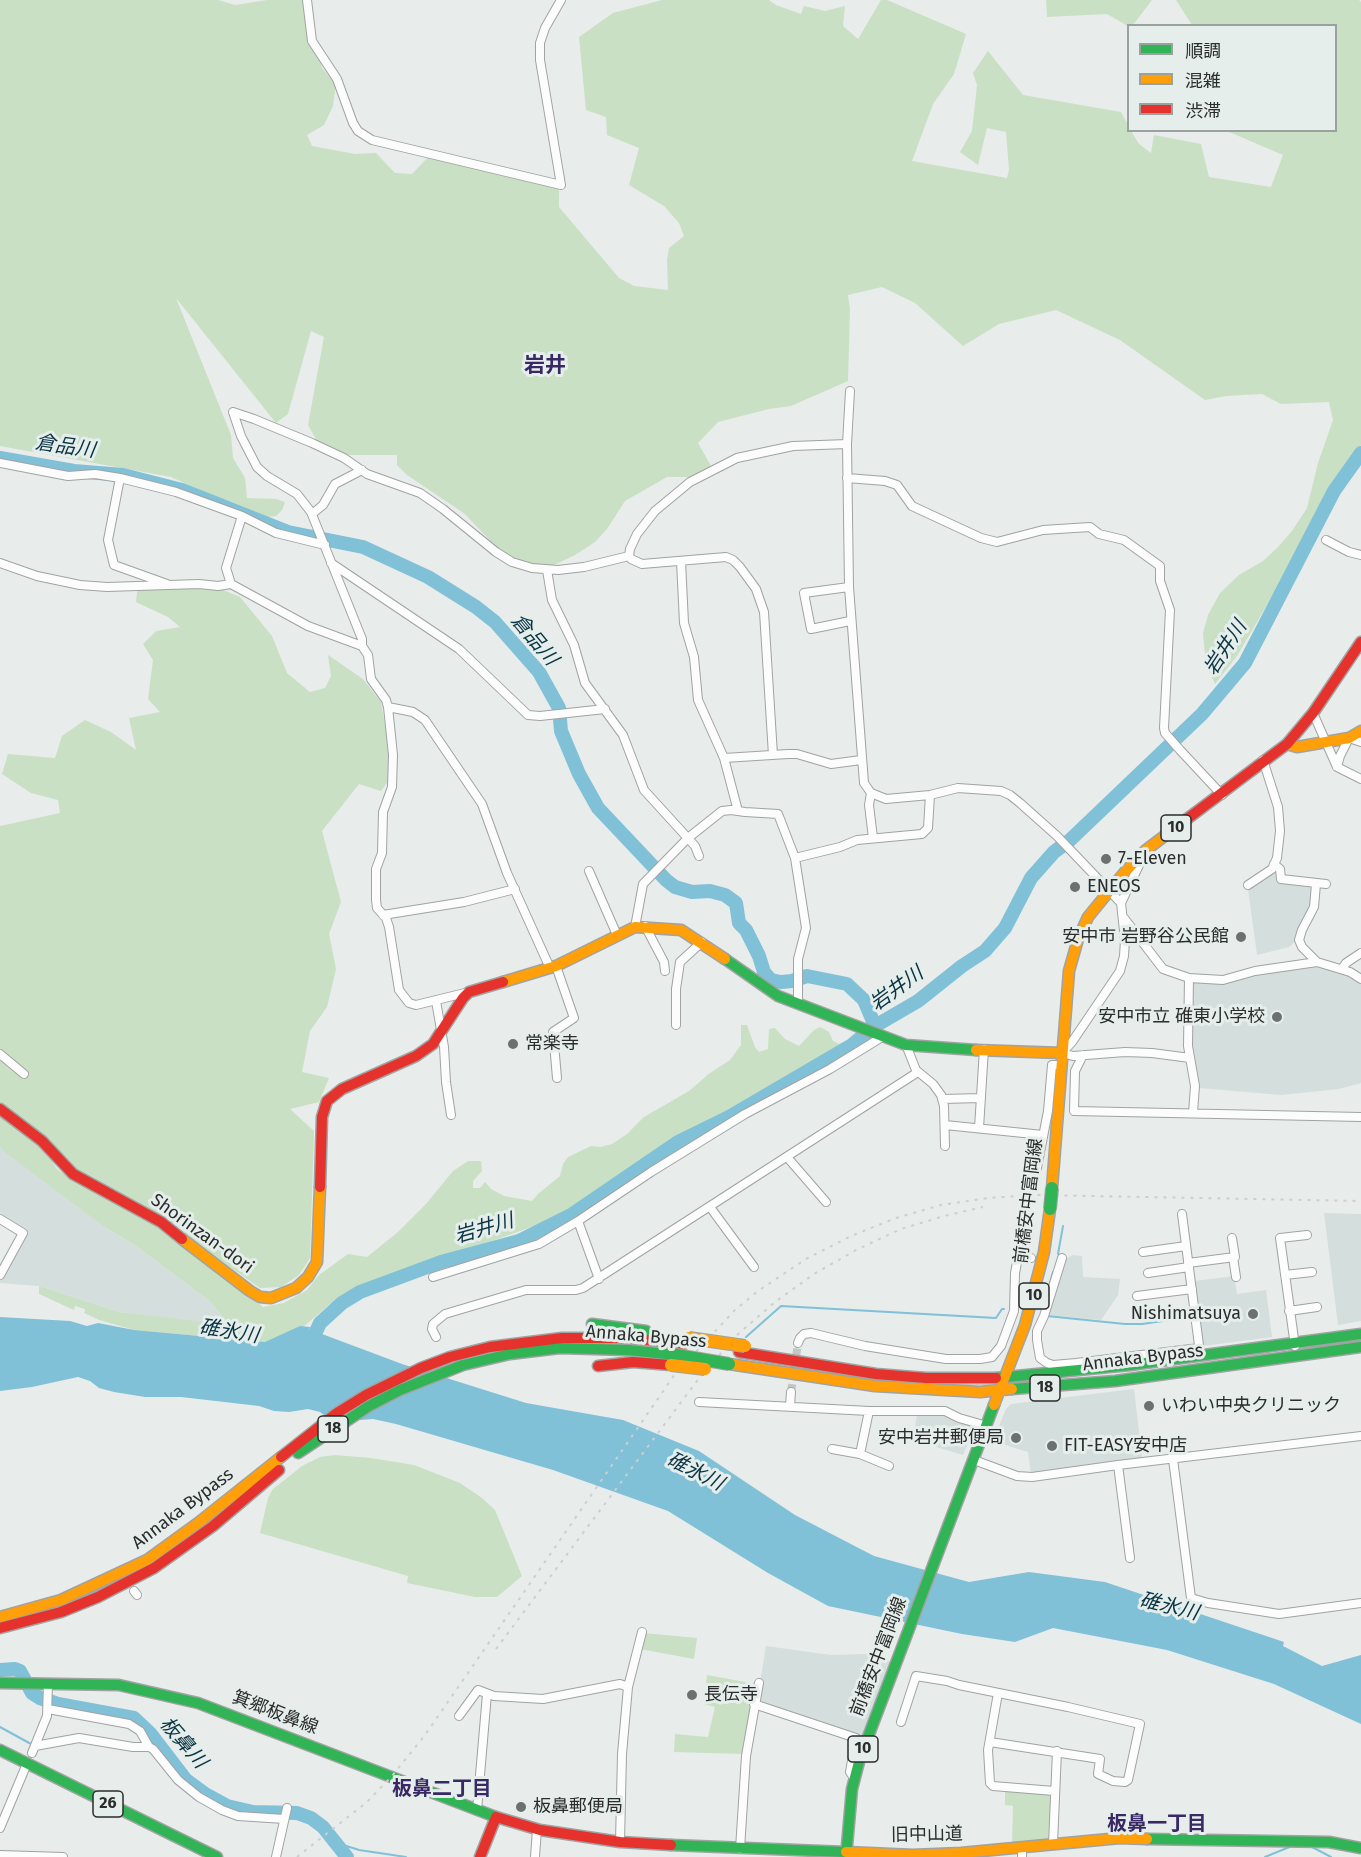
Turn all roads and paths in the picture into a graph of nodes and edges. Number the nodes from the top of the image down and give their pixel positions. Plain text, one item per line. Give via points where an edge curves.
1 (307, 0) edge
2 (561, 0) edge
3 (850, 391) dead end
4 (846, 444) junction
5 (0, 463) edge
6 (362, 470) junction
7 (120, 478) junction
8 (847, 478) junction
9 (312, 514) junction
10 (242, 516) junction
11 (1326, 540) dead end
12 (324, 544) junction
13 (1361, 555) edge
14 (629, 556) junction
15 (681, 561) junction
16 (0, 563) edge
17 (331, 563) junction
18 (547, 570) junction
19 (231, 584) junction
20 (169, 585) junction
21 (849, 587) junction
22 (850, 621) junction
23 (1361, 642) edge
24 (362, 646) junction
25 (388, 707) junction
26 (605, 709) junction
27 (1313, 713) junction
28 (1361, 731) edge
29 (1355, 740) edge
30 (1325, 741) junction
31 (1287, 744) junction
32 (773, 755) junction
33 (724, 758) junction
34 (861, 760) junction
35 (1263, 760) junction
36 (1337, 767) junction
37 (1361, 779) edge
38 (871, 793) junction
39 (930, 795) junction
40 (1222, 795) junction
41 (738, 811) junction
42 (688, 838) junction
43 (873, 838) junction
44 (1146, 850) junction
45 (699, 856) dead end
46 (795, 858) junction
47 (1274, 864) junction
48 (589, 871) dead end
49 (1316, 884) junction
50 (1326, 884) dead end
51 (1248, 885) dead end
52 (515, 889) junction
53 (1108, 891) junction
54 (1121, 903) junction
55 (383, 915) junction
56 (1123, 917) junction
57 (640, 927) junction
58 (617, 935) junction
59 (702, 942) junction
60 (1361, 953) edge
61 (1317, 962) junction
62 (553, 967) junction
63 (1342, 969) junction
64 (665, 971) dead end
65 (1189, 978) junction
66 (1361, 979) edge
67 (470, 992) junction
68 (435, 1001) junction
69 (798, 1004) junction
70 (676, 1025) dead end
71 (441, 1032) junction
72 (880, 1036) junction
73 (906, 1045) junction
74 (984, 1050) junction
75 (0, 1054) edge
76 (1083, 1055) junction
77 (1190, 1058) junction
78 (1061, 1059) junction
79 (918, 1072) junction
80 (24, 1074) dead end
81 (557, 1078) dead end
82 (981, 1098) junction
83 (942, 1099) junction
84 (0, 1109) edge
85 (1193, 1113) junction
86 (451, 1115) dead end
87 (1361, 1117) edge
88 (945, 1125) junction
89 (979, 1128) junction
90 (1043, 1135) junction
91 (945, 1146) dead end
92 (787, 1157) junction
93 (1035, 1178) dead end
94 (826, 1202) dead end
95 (710, 1207) junction
96 (1182, 1214) dead end
97 (0, 1219) edge
98 (578, 1221) junction
99 (1307, 1235) dead end
100 (1233, 1238) dead end
101 (1186, 1246) junction
102 (1143, 1252) dead end
103 (1233, 1257) junction
104 (1031, 1258) dead end
105 (4, 1261) edge
106 (1058, 1261) dead end
107 (1189, 1265) junction
108 (754, 1267) dead end
109 (1312, 1272) dead end
110 (1148, 1273) dead end
111 (0, 1275) edge
112 (1285, 1275) junction
113 (434, 1277) dead end
114 (1236, 1277) dead end
115 (599, 1279) junction
116 (1192, 1289) junction
117 (1137, 1296) dead end
118 (1317, 1307) dead end
119 (1289, 1311) junction
120 (1011, 1322) junction
121 (592, 1324) dead end
122 (1025, 1325) junction
123 (1361, 1334) edge
124 (436, 1337) dead end
125 (686, 1341) junction
126 (798, 1343) dead end
127 (1294, 1343) junction
128 (1361, 1347) edge
129 (1200, 1352) junction
130 (1297, 1356) junction
131 (674, 1360) junction
132 (598, 1366) dead end
133 (1064, 1368) junction
134 (1202, 1369) junction
135 (1004, 1378) junction
136 (791, 1392) tunnel mouth
137 (999, 1392) junction
138 (699, 1402) dead end
139 (790, 1406) junction
140 (869, 1411) junction
141 (987, 1426) junction
142 (1361, 1436) edge
143 (831, 1449) dead end
144 (860, 1454) junction
145 (1173, 1459) junction
146 (974, 1460) junction
147 (1118, 1465) junction
148 (889, 1466) dead end
149 (1130, 1558) dead end
150 (1361, 1603) edge
151 (0, 1617) edge
152 (0, 1628) edge
153 (642, 1632) dead end
154 (0, 1683) edge
155 (759, 1683) dead end
156 (628, 1687) junction
157 (48, 1688) junction
158 (998, 1693) junction
159 (487, 1694) junction
160 (754, 1704) junction
161 (48, 1706) junction
162 (459, 1716) dead end
163 (900, 1722) dead end
164 (990, 1742) junction
165 (149, 1747) junction
166 (0, 1750) edge
167 (1057, 1751) junction
168 (26, 1766) dead end
169 (854, 1778) junction
170 (1054, 1791) junction
171 (287, 1808) dead end
172 (477, 1810) junction
173 (496, 1817) junction
174 (285, 1818) junction
175 (0, 1828) edge
176 (537, 1829) junction
177 (620, 1842) junction
178 (1053, 1844) junction
179 (1361, 1848) edge
180 (741, 1849) junction
181 (1022, 1852) edge
182 (722, 1853) edge
183 (0, 1855) edge
184 (828, 1855) edge
185 (846, 1855) edge
186 (63, 1857) edge
187 (217, 1857) edge
188 (276, 1857) edge
189 (480, 1857) edge
190 (535, 1857) edge

1 - 2 street via 312,41 338,79 358,131 372,140 561,185 540,44 544,28
3 - 4 street
4 - 8 street
4 - 14 street via 793,446 736,458 690,482 655,511 637,534
5 - 7 street via 68,476 95,474
6 - 9 street via 335,484 323,505
6 - 9 street via 312,443 233,412 240,436 257,467 297,494
6 - 18 street via 426,496 512,562
7 - 10 street via 182,494
7 - 20 street via 108,544 114,565
8 - 21 street
8 - 40 street via 897,484 912,506 981,538 997,542 1043,530 1090,527 1098,534 1124,540 1160,566 1160,581 1170,610 1165,733
9 - 12 street
10 - 12 street via 276,533
10 - 19 street via 226,568
11 - 13 street
12 - 17 street
14 - 15 street via 642,564
14 - 18 street via 584,567
15 - 32 street via 719,557 733,560 760,596
15 - 33 street via 684,623 694,657 698,700
16 - 20 street via 80,585
17 - 24 street
17 - 26 street via 459,649 528,716
18 - 26 street via 552,600 574,645 585,683
19 - 20 street
19 - 24 street via 308,626
21 - 22 street
21 - 22 street via 804,593 811,629
22 - 34 street
23 - 27 main road, 前橋安中富岡線 / 10
24 - 25 street via 368,655 371,679
25 - 52 street via 413,712 425,720 482,804
25 - 55 street via 392,787 383,812 382,853 375,869 377,908
26 - 42 street via 622,735 644,790
27 - 30 street
27 - 31 main road, 前橋安中富岡線 / 10
28 - 29 main road
29 - 30 main road
29 - 36 street via 1340,756
30 - 31 main road via 1297,747
30 - 36 street
31 - 35 main road, 前橋安中富岡線 / 10
32 - 33 street
32 - 34 street via 797,754 831,764
33 - 41 street
34 - 38 street via 864,783
35 - 40 main road, 前橋安中富岡線 / 10
35 - 47 street via 1278,807 1280,831
36 - 37 street
38 - 39 street via 886,799
38 - 43 street
39 - 43 street via 925,832
39 - 53 street via 958,788 1010,795 1057,836
40 - 44 main road, 前橋安中富岡線 / 10
41 - 42 street via 722,811
41 - 46 street via 778,814
42 - 45 street
42 - 57 street via 643,884
43 - 46 street
44 - 53 main road, 前橋安中富岡線 / 10
44 - 54 street
46 - 69 street via 806,928 799,952
47 - 49 street via 1280,869 1281,879
47 - 51 street
48 - 58 street
49 - 50 street
49 - 61 street via 1314,907 1299,940
52 - 55 street
52 - 62 street
53 - 54 street
53 - 78 main road, 前橋安中富岡線 / 10 via 1088,917 1073,954
54 - 56 street
55 - 68 street via 403,996 416,1005
56 - 65 street via 1163,969
56 - 78 street via 1124,956 1120,971
57 - 58 main road
57 - 59 main road via 681,930
57 - 64 street via 664,962
58 - 62 main road
59 - 69 main road via 778,996
59 - 70 street via 680,962
60 - 63 street
61 - 63 street
61 - 65 street via 1223,980
62 - 67 main road
62 - 81 street via 574,1017 553,1032
63 - 66 street
65 - 77 street
67 - 68 street
67 - 71 main road
68 - 71 street
69 - 72 main road
71 - 84 main road, Shorinzan-dori via 433,1044 416,1056 342,1089 327,1101 322,1117 317,1262 296,1288 271,1298 250,1291 161,1222 73,1174 42,1141
71 - 86 street
72 - 73 main road
72 - 98 street via 830,1069 745,1114
73 - 74 main road
73 - 79 street
74 - 78 main road
74 - 82 street
75 - 80 street
76 - 77 street via 1125,1052
76 - 78 street
76 - 85 street via 1075,1071 1074,1111
77 - 85 street via 1195,1086
78 - 90 street via 1052,1065
78 - 122 main road, 前橋安中富岡線 / 10, bridge via 1050,1209 1044,1252
79 - 83 street via 933,1084
79 - 92 street
82 - 83 street
82 - 89 street
83 - 88 street
85 - 87 street
88 - 89 street
88 - 91 street
89 - 90 street
90 - 93 street
92 - 94 street
92 - 95 street
95 - 108 street
95 - 115 street
96 - 101 street
97 - 105 street via 23,1233
98 - 113 street via 526,1249
98 - 115 street
99 - 112 street via 1280,1238
100 - 103 street
101 - 102 street
101 - 107 street
103 - 107 street
103 - 114 street
104 - 120 street via 1018,1257
105 - 111 street
106 - 133 street via 1036,1340 1040,1358
107 - 110 street
107 - 116 street
109 - 112 street
112 - 119 street
115 - 124 street via 576,1290 526,1290 445,1314 432,1329
116 - 117 street
116 - 129 street
118 - 119 street
119 - 127 street
120 - 122 street
120 - 126 street via 997,1352 980,1359 904,1354 812,1333 804,1334
121 - 125 main road
122 - 135 main road, 前橋安中富岡線 / 10
123 - 127 main road, Annaka Bypass / 18
125 - 135 main road, Annaka Bypass / 18, bridge via 886,1375
125 - 151 main road, Annaka Bypass / 18 via 562,1338 490,1347 421,1368 337,1413 147,1560 92,1587
127 - 129 main road, Annaka Bypass / 18
127 - 130 street
128 - 130 main road, Annaka Bypass / 18
129 - 133 main road, Annaka Bypass / 18
129 - 134 street
130 - 134 main road, Annaka Bypass / 18
131 - 132 main road
131 - 137 main road, Annaka Bypass / 18, bridge via 875,1386
131 - 152 main road, Annaka Bypass / 18 via 628,1350 560,1348 510,1354 442,1373 369,1406 300,1451 182,1550 154,1568 62,1612
133 - 135 main road, Annaka Bypass / 18
134 - 137 main road, Annaka Bypass / 18
135 - 137 main road, 前橋安中富岡線 / 10
136 - 139 street
137 - 141 main road, 前橋安中富岡線 / 10
138 - 139 street
139 - 140 street
140 - 141 street via 945,1411
140 - 144 street
141 - 146 main road, 前橋安中富岡線 / 10
142 - 145 street
143 - 144 street
144 - 148 street
145 - 147 street
145 - 150 street via 1191,1598 1280,1614
146 - 147 street via 1024,1478
146 - 169 main road, 前橋安中富岡線 / 10
147 - 149 street
153 - 156 street
154 - 157 main road, 箕郷板鼻線 via 32,1683
155 - 160 street
156 - 159 street via 620,1684 543,1699
156 - 177 street
157 - 161 street
157 - 172 main road, 箕郷板鼻線 via 119,1685 198,1703
158 - 163 street via 916,1676
158 - 164 street
158 - 167 street via 1140,1724 1125,1782 1098,1774 1100,1760
159 - 162 street via 478,1690
159 - 172 street
160 - 169 street via 856,1738 850,1772
160 - 180 street via 746,1756
161 - 165 street via 129,1724 140,1731
161 - 165 street via 33,1749 79,1738
164 - 167 street
164 - 170 street via 993,1786
165 - 174 street via 187,1789 222,1810 251,1818
166 - 187 main road, 26
167 - 170 street
168 - 175 street
169 - 185 main road, 前橋安中富岡線 / 10
170 - 178 street
171 - 174 street
172 - 173 main road, 箕郷板鼻線
173 - 176 main road, 旧中山道
173 - 189 main road
174 - 188 street
176 - 177 main road, 旧中山道
176 - 190 street
177 - 182 main road, 旧中山道
178 - 179 main road, 旧中山道 via 1120,1838 1329,1842
178 - 181 main road, 旧中山道
180 - 182 main road, 旧中山道
180 - 184 main road, 旧中山道
181 - 185 main road, 旧中山道
183 - 186 street
184 - 185 main road, 旧中山道

